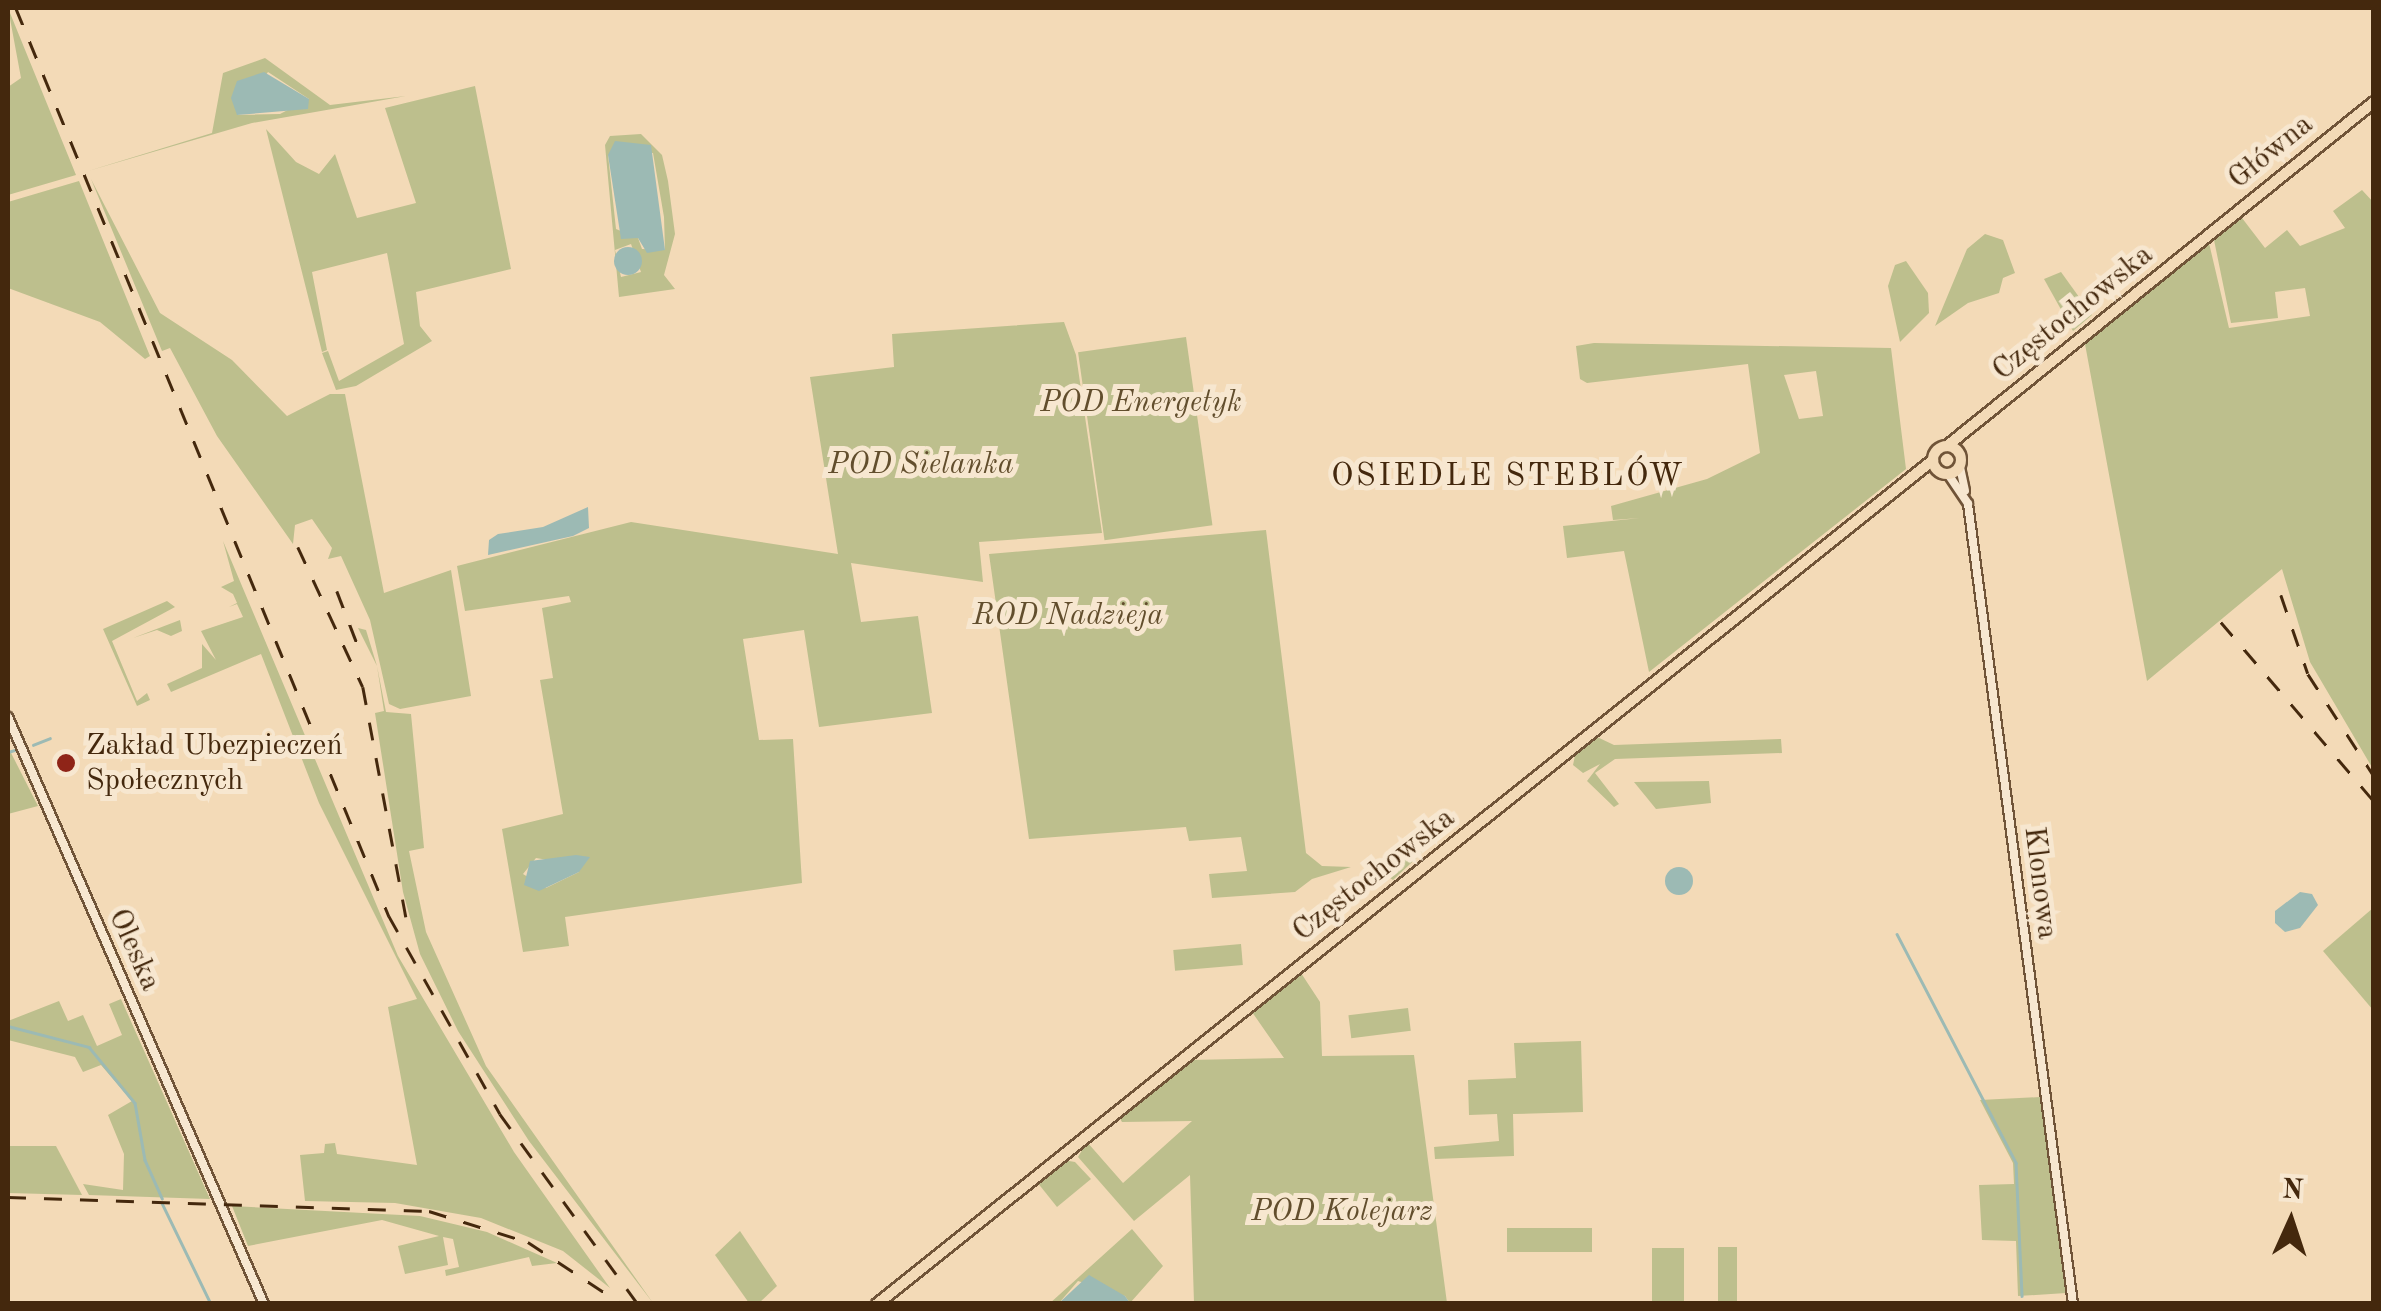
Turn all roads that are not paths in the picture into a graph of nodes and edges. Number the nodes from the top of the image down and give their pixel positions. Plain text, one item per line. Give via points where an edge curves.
1 (2374, 102) edge
2 (2200, 241) joint
3 (1976, 424) junction
4 (1947, 446) junction
5 (1960, 462) junction
6 (1940, 468) junction
7 (1968, 504) junction
8 (8, 717) edge
9 (264, 1304) edge
10 (877, 1304) edge
11 (2072, 1304) edge

1 - 2 main road, Główna
2 - 3 main road, Częstochowska
3 - 4 main road, Częstochowska
3 - 5 main road, Częstochowska
4 - 5 main road
4 - 6 main road, Częstochowska
5 - 6 main road, Częstochowska
5 - 7 street
6 - 7 street, Klonowa
6 - 10 main road, Częstochowska via 1902,484
7 - 11 street, Klonowa
8 - 9 street, Oleska

